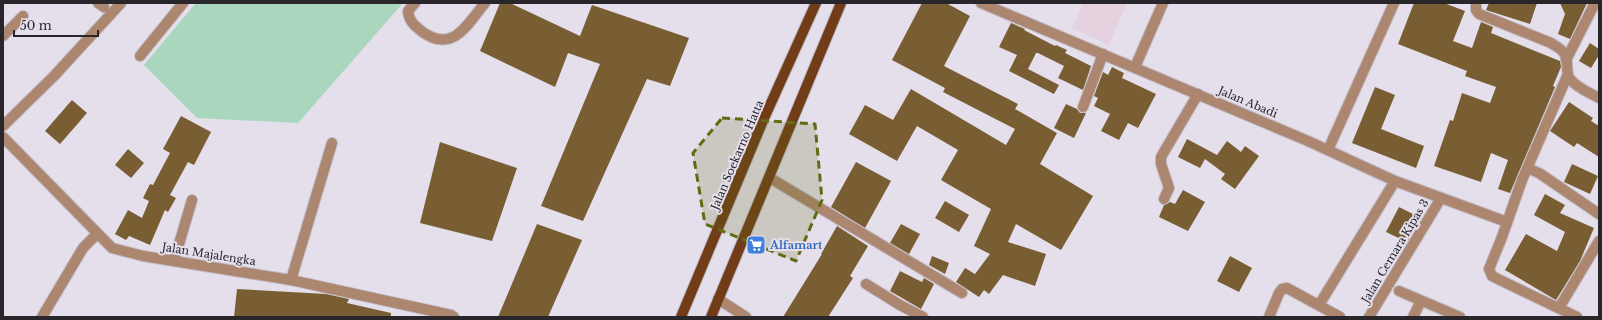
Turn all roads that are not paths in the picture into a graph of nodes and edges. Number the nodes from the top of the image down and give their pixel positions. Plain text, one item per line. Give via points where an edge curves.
1 (121, 3) edge
2 (183, 3) edge
3 (485, 3) edge
4 (816, 3) edge
5 (841, 3) edge
6 (981, 3) edge
7 (1163, 3) edge
8 (1394, 3) edge
9 (1476, 3) edge
10 (1595, 3) edge
11 (412, 7) edge
12 (23, 16) dead end
13 (3, 36) edge
14 (1103, 54) junction
15 (140, 56) dead end
16 (1566, 60) junction
17 (1135, 67) junction
18 (1568, 74) junction
19 (1198, 94) junction
20 (1599, 98) edge
21 (1083, 107) dead end
22 (3, 126) edge
23 (3, 136) edge
24 (332, 143) dead end
25 (1328, 150) junction
26 (1527, 168) junction
27 (770, 178) junction
28 (1395, 181) junction
29 (1441, 198) junction
30 (1164, 199) dead end
31 (192, 200) dead end
32 (1599, 214) edge
33 (1507, 222) junction
34 (97, 234) junction
35 (1599, 241) edge
36 (174, 261) junction
37 (291, 280) junction
38 (866, 284) dead end
39 (1398, 291) dead end
40 (962, 293) dead end
41 (718, 299) junction
42 (1421, 301) junction
43 (1319, 305) junction
44 (1558, 308) junction
45 (42, 317) edge
46 (454, 317) edge
47 (681, 317) edge
48 (711, 317) edge
49 (746, 317) edge
50 (923, 317) edge
51 (1269, 317) edge
52 (1340, 317) edge
53 (1369, 317) edge
54 (1414, 317) edge
55 (1460, 317) edge
56 (1577, 317) edge

1 - 22 street via 54,76
2 - 15 street
3 - 11 street via 458,36 449,39 428,36 414,26 409,18
4 - 47 main road, Jalan Soekarno Hatta via 762,123
5 - 27 main road
6 - 14 street, Jalan Abadi
7 - 17 street
8 - 25 street
9 - 16 street via 1479,14 1551,43 1565,54
10 - 16 street
12 - 13 street
14 - 17 street, Jalan Abadi
14 - 21 street
16 - 18 street
17 - 19 street, Jalan Abadi
18 - 20 street via 1571,80
18 - 26 street
19 - 25 street, Jalan Abadi
19 - 30 street via 1161,158 1169,188
23 - 34 street, Jalan Majalengka
24 - 37 street
25 - 28 street, Jalan Abadi
26 - 32 street via 1539,173
26 - 33 street
27 - 40 street
27 - 41 main road
28 - 29 street, Jalan Abadi
28 - 43 street
29 - 33 street, Jalan Abadi
29 - 53 street, Jalan Cemara Kipas 3
31 - 36 street
33 - 44 street via 1488,269 1492,276
34 - 36 street, Jalan Majalengka via 112,248
34 - 45 street via 83,248
35 - 44 street
36 - 37 street, Jalan Majalengka
37 - 46 street, Jalan Majalengka
38 - 50 street
39 - 42 street
41 - 48 main road
41 - 49 street
42 - 54 street
42 - 55 street
43 - 51 street via 1284,288 1279,293
43 - 52 street
44 - 56 street

